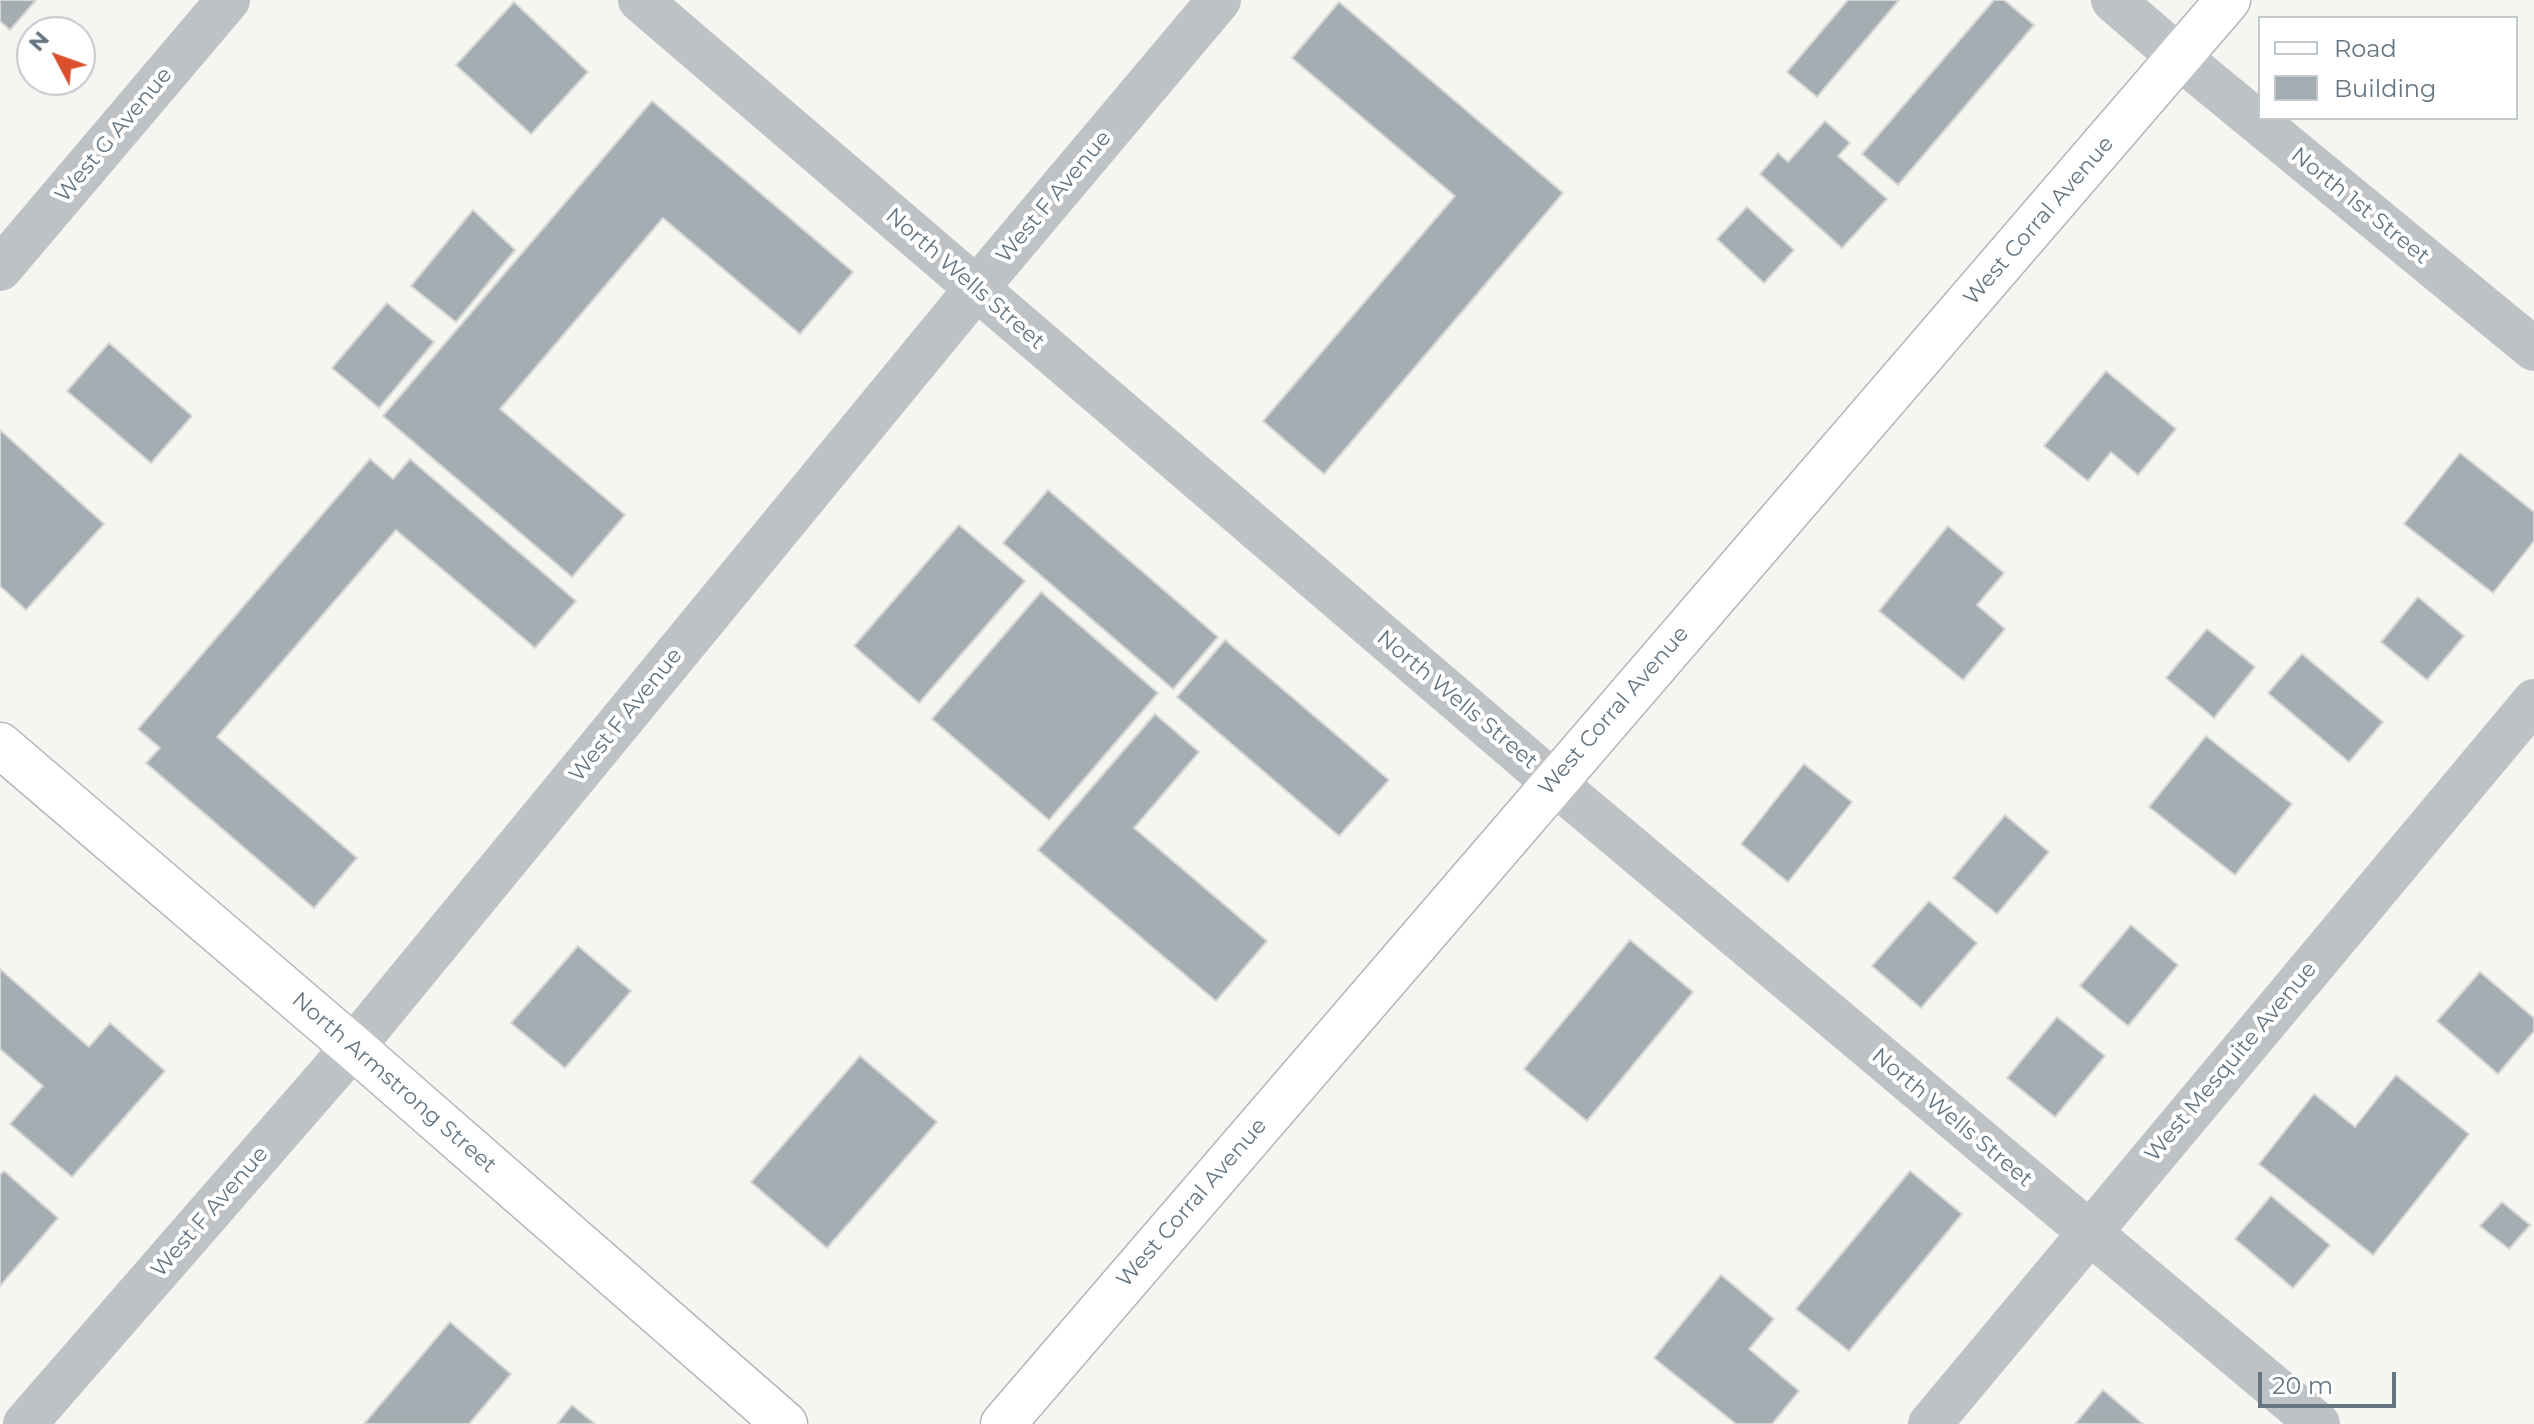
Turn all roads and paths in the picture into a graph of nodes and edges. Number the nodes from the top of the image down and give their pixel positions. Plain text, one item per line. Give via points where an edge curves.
1 (228, 0) edge
2 (640, 0) edge
3 (1219, 0) edge
4 (2113, 0) edge
5 (2228, 0) edge
6 (2180, 58) junction
7 (0, 269) edge
8 (976, 289) junction
9 (2534, 349) edge
10 (2534, 701) edge
11 (0, 745) edge
12 (1553, 782) junction
13 (353, 1047) junction
14 (2088, 1233) junction
15 (25, 1424) edge
16 (785, 1424) edge
17 (1003, 1424) edge
18 (1930, 1424) edge
19 (2318, 1424) edge

1 - 7 street, West G Avenue
2 - 8 street, North Wells Street
3 - 8 street, West F Avenue
4 - 6 street, North 1st Street
5 - 6 main road, West Corral Avenue
6 - 9 street, North 1st Street
6 - 12 main road, West Corral Avenue
8 - 12 street, North Wells Street
8 - 13 street, West F Avenue
10 - 14 street, West Mesquite Avenue
11 - 13 main road, North Armstrong Street
12 - 14 street, North Wells Street
12 - 17 main road, West Corral Avenue
13 - 15 street, West F Avenue
13 - 16 main road, North Armstrong Street
14 - 18 street, West Mesquite Avenue
14 - 19 street, North Wells Street

